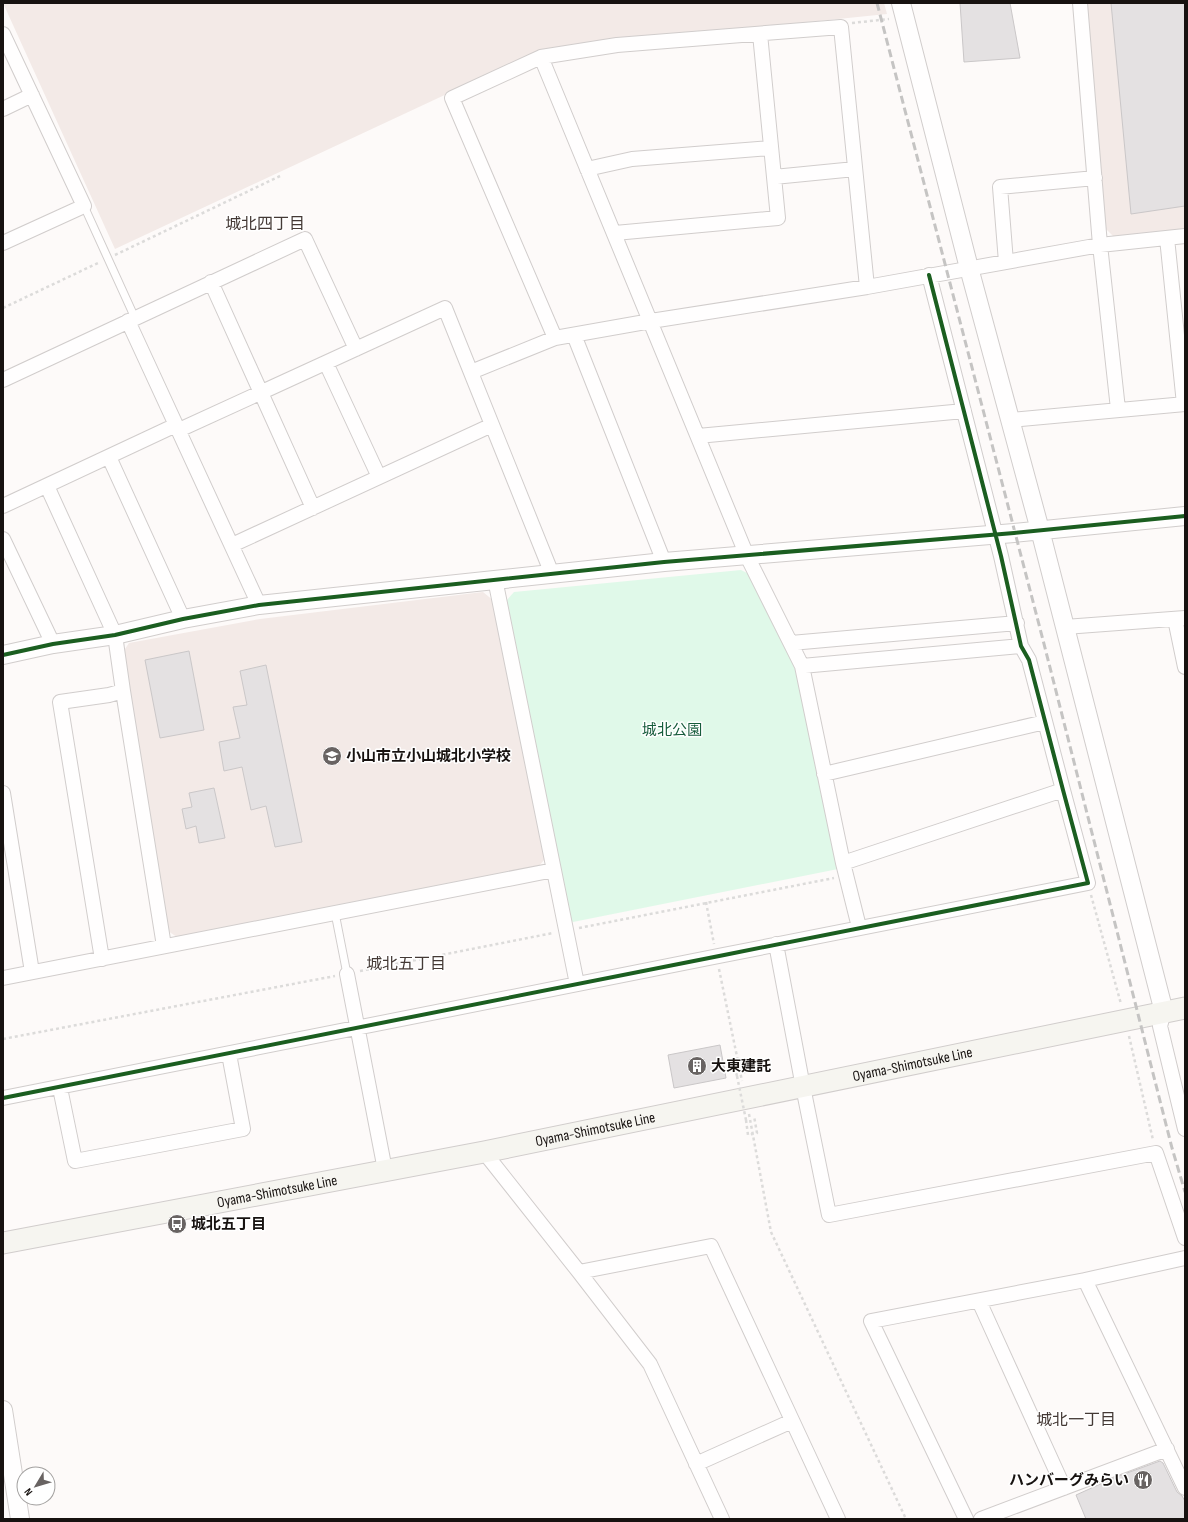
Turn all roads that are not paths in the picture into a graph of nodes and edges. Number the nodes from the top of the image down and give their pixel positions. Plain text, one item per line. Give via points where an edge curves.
1 (1080, 3) edge
2 (903, 10) edge
3 (3, 34) edge
4 (760, 34) junction
5 (541, 57) junction
6 (32, 95) junction
7 (3, 109) edge
8 (771, 148) junction
9 (587, 169) junction
10 (855, 169) junction
11 (774, 177) junction
12 (1095, 178) junction
13 (84, 206) junction
14 (614, 233) junction
15 (1185, 236) edge
16 (1167, 238) junction
17 (3, 243) edge
18 (1100, 245) junction
19 (1006, 262) junction
20 (969, 268) junction
21 (929, 275) junction
22 (211, 282) junction
23 (867, 287) junction
24 (131, 320) junction
25 (651, 321) junction
26 (574, 335) junction
27 (555, 338) junction
28 (356, 349) junction
29 (326, 363) junction
30 (471, 372) junction
31 (3, 380) edge
32 (261, 393) junction
33 (1185, 404) edge
34 (1118, 409) junction
35 (964, 411) junction
36 (1010, 420) junction
37 (492, 425) junction
38 (178, 428) junction
39 (698, 436) junction
40 (109, 457) junction
41 (378, 477) junction
42 (47, 486) junction
43 (3, 506) edge
44 (313, 508) junction
45 (1185, 516) edge
46 (1040, 530) junction
47 (996, 535) junction
48 (3, 539) edge
49 (232, 545) junction
50 (747, 556) junction
51 (664, 562) junction
52 (552, 574) junction
53 (495, 579) junction
54 (259, 605) junction
55 (1180, 618) edge
56 (183, 619) junction
57 (1017, 623) junction
58 (1065, 627) junction
59 (115, 635) junction
60 (791, 643) junction
61 (53, 644) junction
62 (1021, 646) junction
63 (3, 655) edge
64 (802, 666) junction
65 (1185, 667) edge
66 (123, 691) junction
67 (1045, 722) junction
68 (824, 774) junction
69 (1062, 790) junction
70 (3, 793) edge
71 (554, 870) junction
72 (844, 870) junction
73 (335, 913) junction
74 (859, 928) junction
75 (776, 944) junction
76 (164, 946) junction
77 (102, 959) junction
78 (32, 972) junction
79 (347, 974) joint
80 (3, 978) edge
81 (577, 984) junction
82 (1185, 1008) edge
83 (1164, 1012) junction
84 (358, 1029) junction
85 (229, 1054) junction
86 (803, 1087) junction
87 (60, 1088) junction
88 (3, 1098) edge
89 (1185, 1129) edge
90 (484, 1152) junction
91 (385, 1170) junction
92 (1185, 1238) edge
93 (3, 1243) edge
94 (1185, 1258) edge
95 (580, 1272) junction
96 (1085, 1280) junction
97 (979, 1301) junction
98 (3, 1410) edge
99 (792, 1421) junction
100 (1167, 1449) junction
101 (696, 1464) junction
102 (1064, 1488) junction
103 (1185, 1488) edge
104 (20, 1519) edge
105 (722, 1519) edge
106 (838, 1519) edge
107 (966, 1519) edge
108 (981, 1519) edge

1 - 12 street
2 - 20 street
3 - 6 street
4 - 5 street via 617,45
4 - 8 street
4 - 10 street via 841,26
5 - 9 street
5 - 27 street via 452,98
6 - 7 street
6 - 13 street
8 - 9 street via 632,159
8 - 11 street
9 - 14 street
10 - 11 street
10 - 23 street
11 - 14 street via 778,218
12 - 18 street
12 - 19 street via 1000,187
13 - 17 street
13 - 24 lane via 108,258
14 - 25 street
15 - 16 street
16 - 18 street
16 - 33 street
18 - 19 street
18 - 34 street
19 - 20 street
20 - 21 street
20 - 36 street
21 - 23 street
21 - 35 street
22 - 24 street
22 - 28 street via 305,239
22 - 32 street
23 - 25 street
24 - 31 street
24 - 38 street
25 - 26 street
25 - 39 street
26 - 27 street
26 - 51 street
27 - 30 street
28 - 29 street
28 - 30 street via 445,308
29 - 32 street
29 - 41 street
30 - 37 street
32 - 38 street
32 - 44 street
33 - 34 street
34 - 36 street
35 - 39 street
35 - 47 street
36 - 46 street
37 - 41 street
37 - 52 street
38 - 40 street
38 - 49 street
39 - 50 street
40 - 42 street
40 - 56 street
41 - 44 street
42 - 43 street
42 - 59 street
44 - 49 street
45 - 46 street
46 - 47 street
46 - 58 street
47 - 50 street
47 - 57 street
48 - 61 street
49 - 54 street
50 - 51 street
50 - 60 street
51 - 52 street
52 - 53 street
53 - 54 street
53 - 71 street
54 - 56 street
55 - 58 street
55 - 65 street
56 - 59 street
57 - 60 street
57 - 62 street
58 - 83 street
59 - 61 street
59 - 66 street
60 - 64 street
61 - 63 street
62 - 64 street
62 - 67 street via 1029,660
64 - 68 street
66 - 76 street
66 - 77 street via 60,702
67 - 68 street
67 - 69 street
68 - 72 street
69 - 72 street
69 - 74 street via 1088,883
70 - 78 street
71 - 73 street
71 - 81 street
72 - 74 street
73 - 76 street
73 - 79 lane
74 - 75 street
75 - 81 street
75 - 86 street
76 - 77 street
77 - 78 street
78 - 80 street
79 - 84 street
81 - 84 street
82 - 83 main road, Oyama-Shimotsuke Line
83 - 86 main road, Oyama-Shimotsuke Line
83 - 89 street via 1160,1026
84 - 85 street
84 - 91 street
85 - 87 street
85 - 87 street via 243,1129 236,1131 75,1161
86 - 90 main road, Oyama-Shimotsuke Line via 750,1108
86 - 92 street via 829,1215 1156,1153
87 - 88 street
90 - 91 main road, Oyama-Shimotsuke Line
90 - 95 street
91 - 93 main road, Oyama-Shimotsuke Line
94 - 96 street
95 - 99 street via 711,1246
95 - 101 street via 650,1364
96 - 97 street
96 - 100 street
97 - 102 street
97 - 107 street via 871,1321
98 - 104 street
99 - 101 street
99 - 106 street
100 - 102 street
100 - 103 street
101 - 105 street
102 - 108 street

